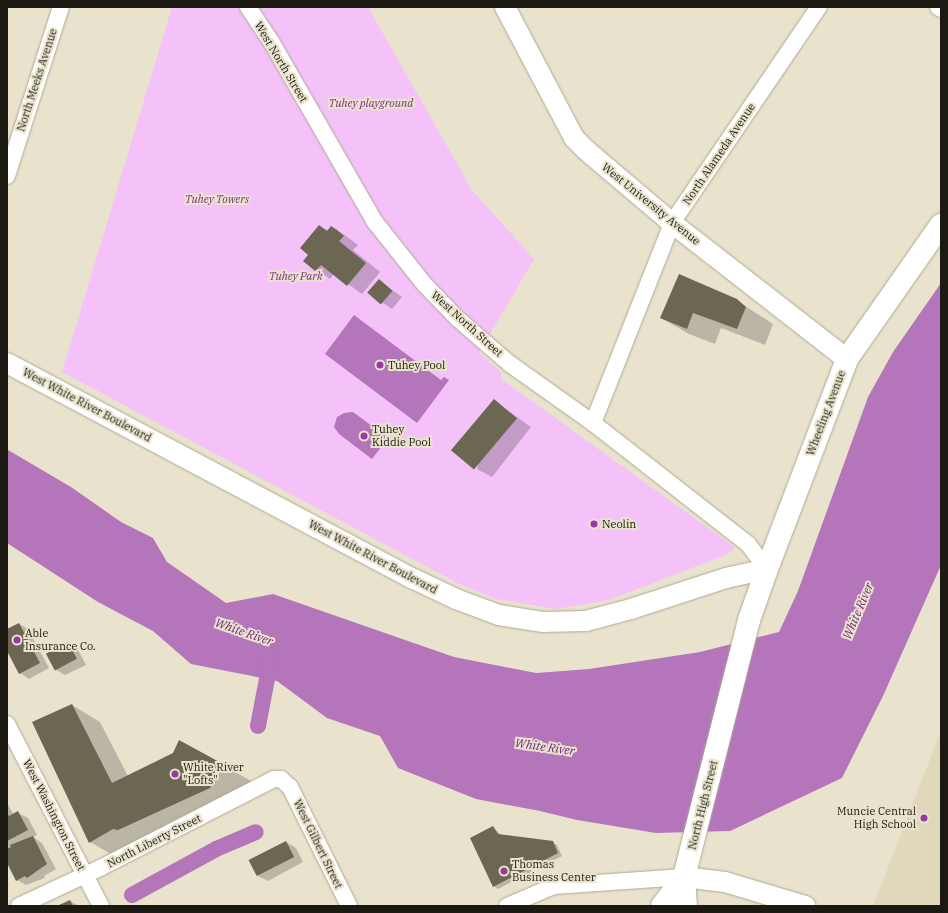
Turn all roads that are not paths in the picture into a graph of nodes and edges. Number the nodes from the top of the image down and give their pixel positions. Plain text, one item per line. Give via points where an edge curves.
1 (61, 7) edge
2 (248, 7) edge
3 (505, 7) edge
4 (819, 7) edge
5 (938, 7) edge
6 (941, 9) edge
7 (7, 176) edge
8 (672, 223) junction
9 (941, 225) edge
10 (847, 359) junction
11 (7, 363) edge
12 (593, 423) junction
13 (767, 569) junction
14 (749, 620) joint
15 (7, 724) edge
16 (287, 783) joint
17 (85, 874) junction
18 (684, 877) junction
19 (19, 906) edge
20 (101, 906) edge
21 (348, 906) edge
22 (506, 906) edge
23 (662, 906) edge
24 (686, 906) edge
25 (805, 906) edge

1 - 7 street, North Meeks Avenue
2 - 12 street, West North Street via 272,43 375,222 399,255 458,318 510,364
3 - 8 street, West University Avenue via 574,138
4 - 8 street, North Alameda Avenue
5 - 6 street
8 - 10 street, West University Avenue
8 - 12 street, North Alameda Avenue
9 - 10 main road, Wheeling Avenue
10 - 13 main road, Wheeling Avenue
11 - 13 street, West White River Boulevard via 414,579 456,599 499,615 543,622 586,620 631,609 726,578
12 - 13 street, West North Street via 748,544
13 - 14 main road, Wheeling Avenue
14 - 18 main road, North High Street
15 - 17 street, West Washington Street
16 - 17 street, North Liberty Street via 274,778
16 - 21 street, West Gilbert Street
17 - 19 street, North Liberty Street
17 - 20 street, West Washington Street
18 - 22 street via 554,886
18 - 23 main road, North High Street
18 - 24 main road, North High Street
18 - 25 street via 725,882

